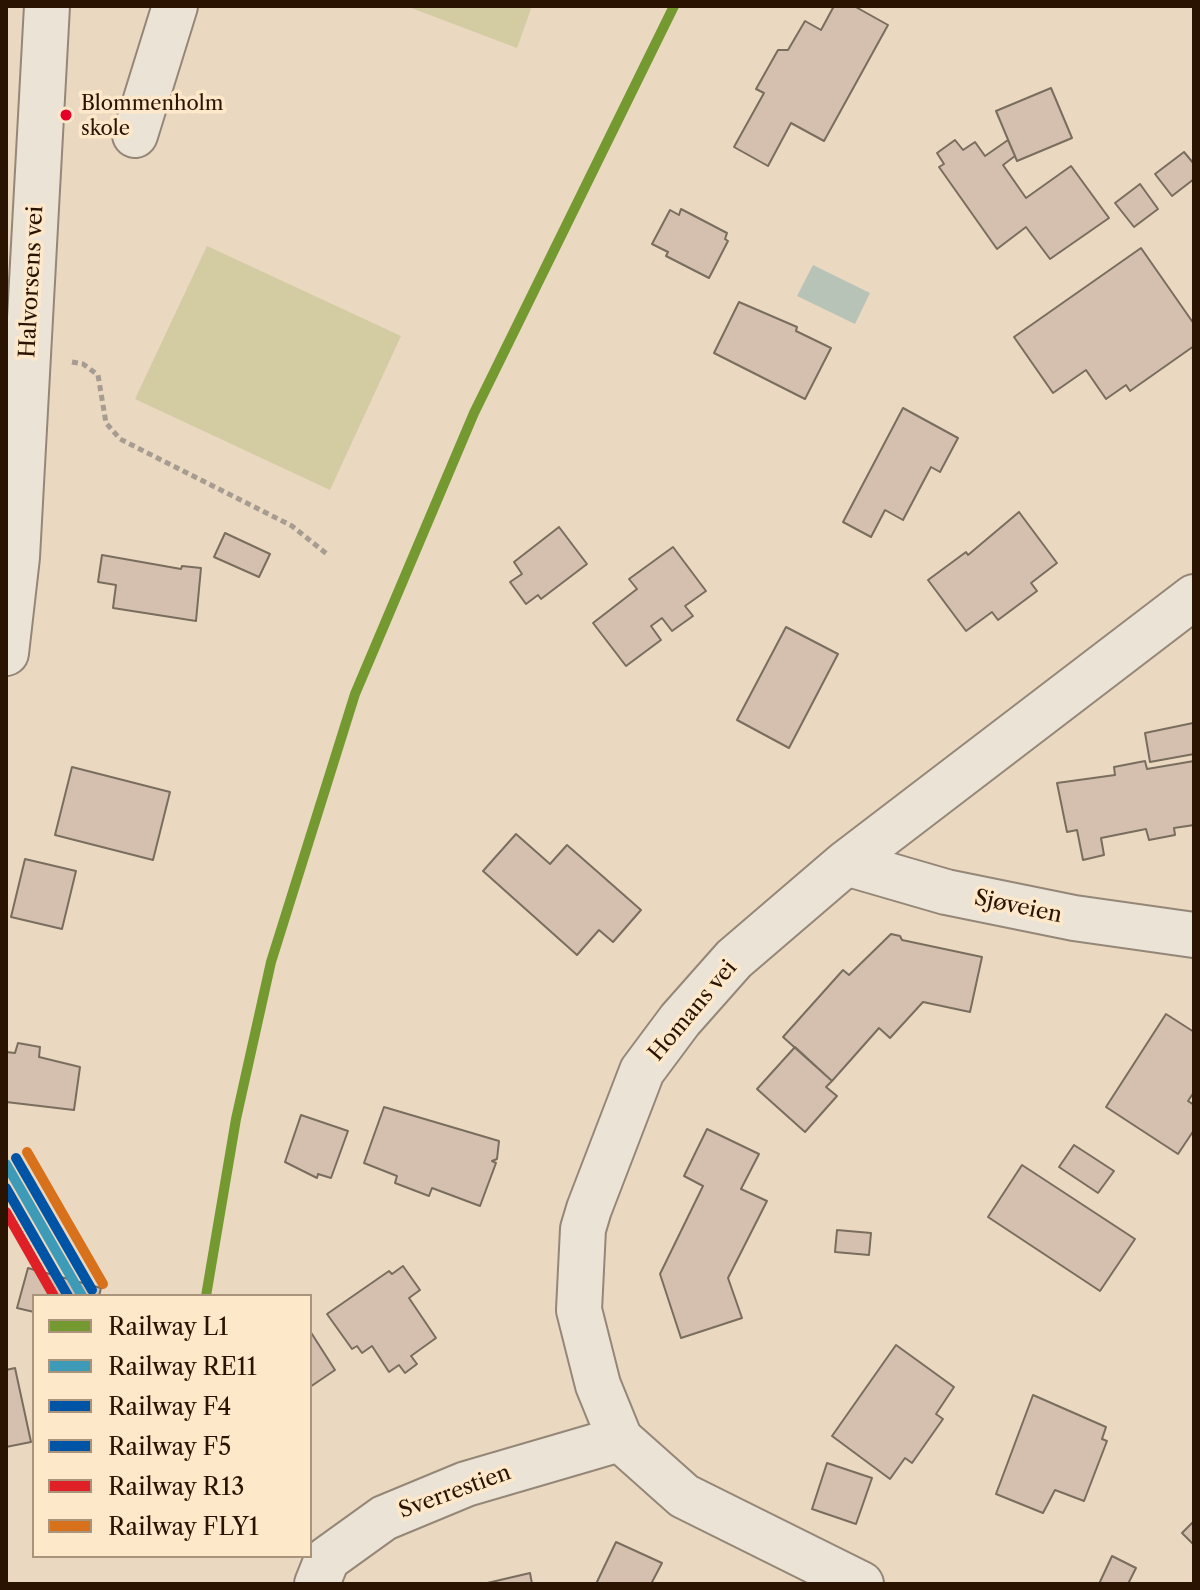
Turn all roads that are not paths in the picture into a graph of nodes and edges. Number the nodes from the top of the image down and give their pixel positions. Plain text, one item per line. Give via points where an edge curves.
1 (47, 6) edge
2 (175, 6) edge
3 (135, 135) dead end
4 (14, 460) edge
5 (1194, 597) edge
6 (6, 653) edge
7 (846, 863) junction
8 (1194, 935) edge
9 (620, 1439) junction
10 (317, 1584) edge
11 (861, 1584) edge

1 - 4 street, Halvorsens vei via 27,359
2 - 3 street
4 - 6 street, Halvorsens vei via 17,557
5 - 7 street, Homans vei
7 - 8 street, Sjøveien via 960,895
7 - 9 street, Homans vei via 734,959 680,1020 642,1071 608,1154 583,1229 579,1310 598,1385
9 - 10 street, Sverrestien via 466,1484 384,1518 327,1559
9 - 11 street, Homans vei via 684,1496

